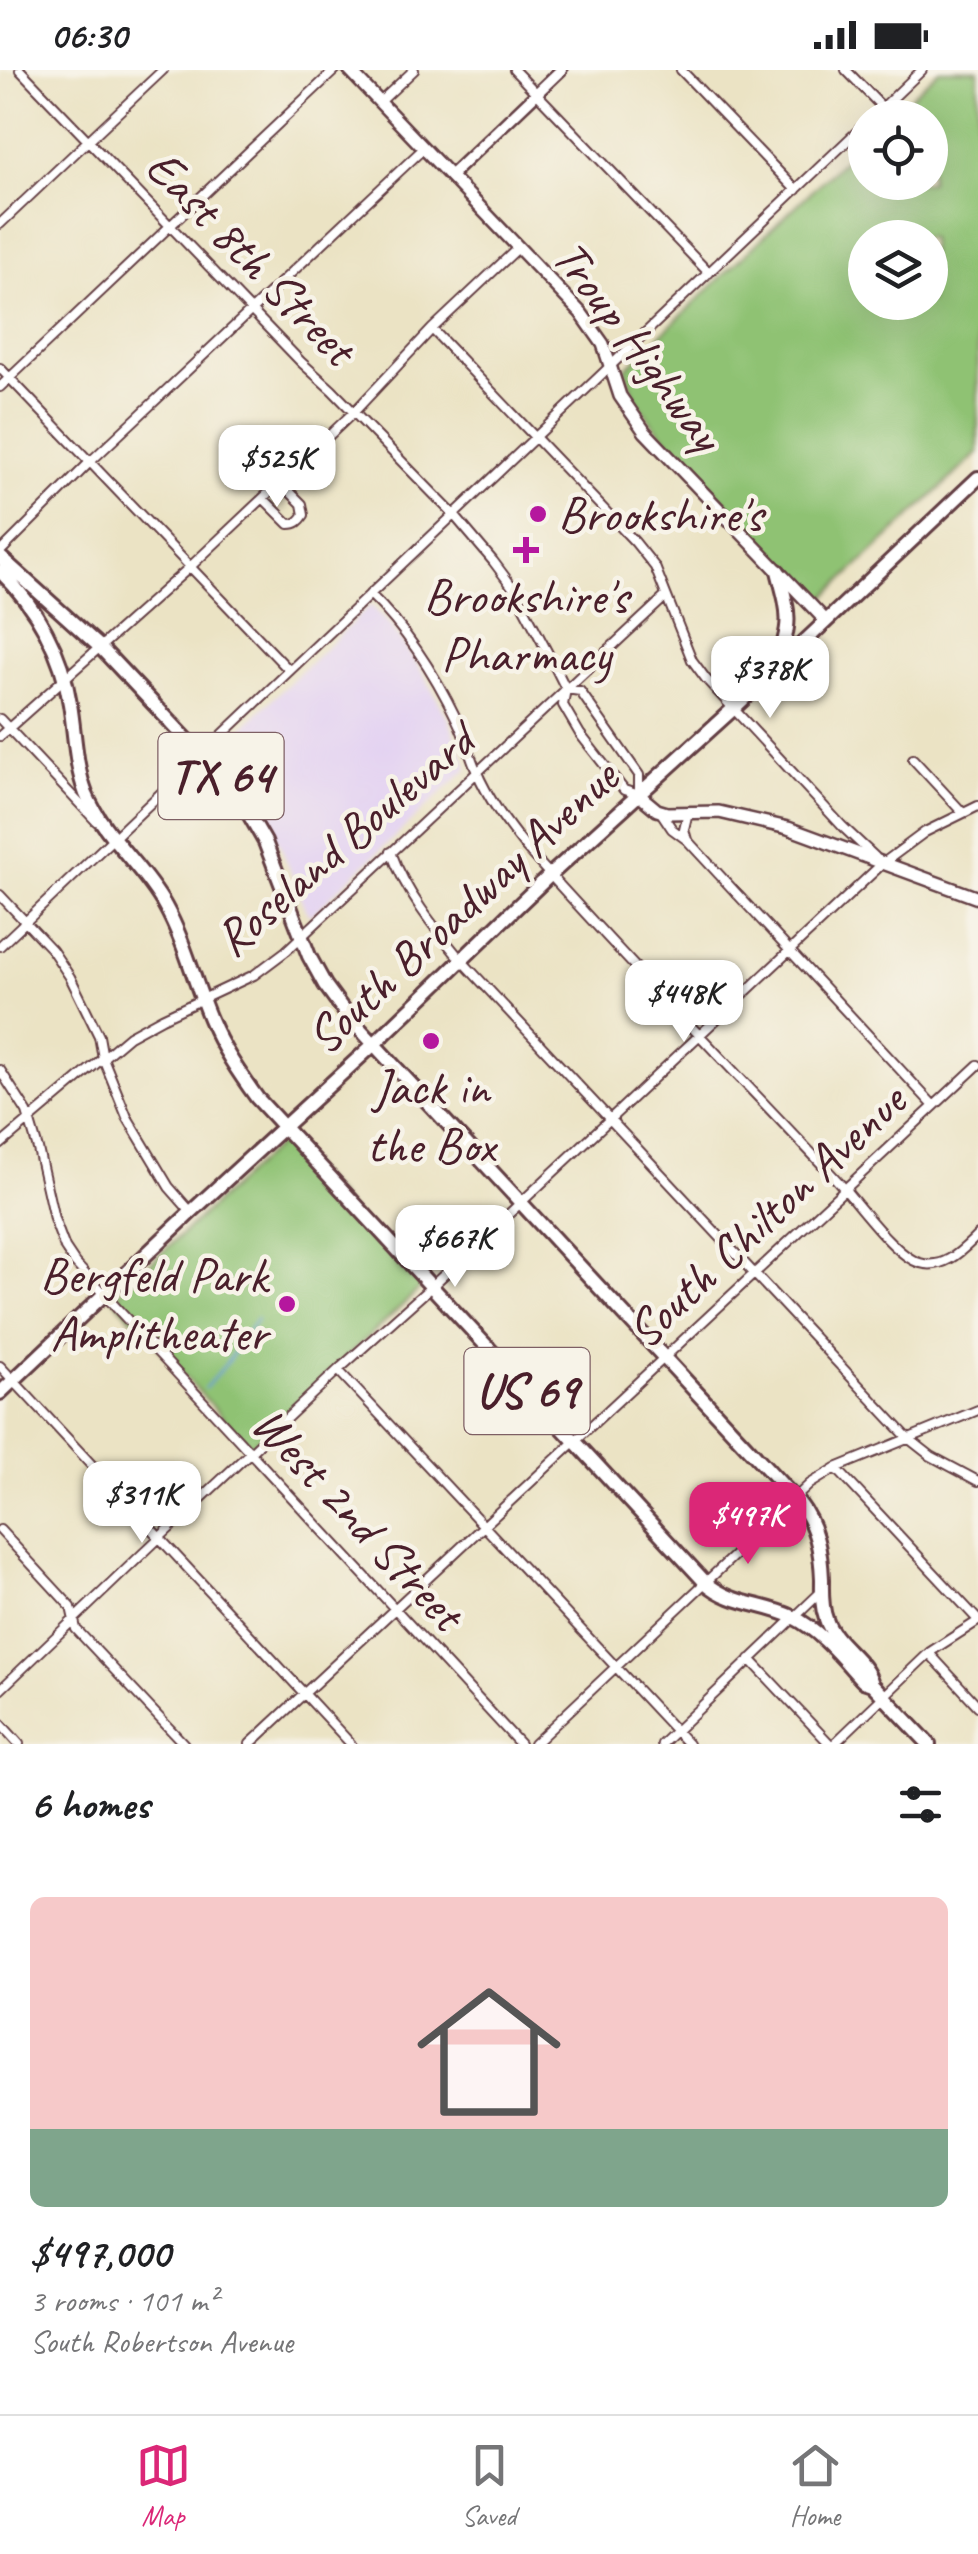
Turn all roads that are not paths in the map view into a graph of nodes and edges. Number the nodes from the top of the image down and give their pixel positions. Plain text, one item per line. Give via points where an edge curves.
1 (20, 70) edge
2 (164, 70) edge
3 (336, 70) edge
4 (349, 70) edge
5 (414, 70) edge
6 (514, 70) edge
7 (561, 70) edge
8 (681, 70) edge
9 (846, 70) edge
10 (922, 70) edge
11 (536, 94) junction
12 (874, 100) edge
13 (890, 100) edge
14 (380, 102) junction
15 (848, 140) edge
16 (89, 141) junction
17 (423, 148) junction
18 (450, 176) junction
19 (796, 190) junction
20 (0, 224) edge
21 (171, 226) junction
22 (519, 248) junction
23 (709, 274) junction
24 (252, 311) junction
25 (432, 329) junction
26 (610, 366) junction
27 (0, 368) edge
28 (10, 378) junction
29 (0, 387) edge
30 (354, 412) junction
31 (535, 438) junction
32 (90, 460) junction
33 (978, 478) edge
34 (280, 482) junction
35 (263, 498) junction
36 (454, 515) junction
37 (0, 554) edge
38 (190, 567) junction
39 (778, 571) junction
40 (0, 572) edge
41 (370, 594) junction
42 (666, 596) junction
43 (826, 620) junction
44 (100, 647) junction
45 (289, 670) junction
46 (774, 670) junction
47 (65, 678) junction
48 (566, 689) junction
49 (733, 708) junction
50 (0, 718) edge
51 (8, 728) junction
52 (0, 736) edge
53 (202, 754) junction
54 (914, 759) dead end
55 (477, 772) junction
56 (639, 795) junction
57 (978, 806) edge
58 (660, 812) junction
59 (688, 812) junction
60 (963, 812) junction
61 (843, 827) junction
62 (112, 835) junction
63 (686, 840) junction
64 (845, 850) junction
65 (391, 852) junction
66 (882, 864) junction
67 (550, 875) junction
68 (0, 894) edge
69 (978, 898) edge
70 (26, 922) junction
71 (301, 938) junction
72 (0, 946) edge
73 (791, 951) junction
74 (461, 960) junction
75 (202, 999) junction
76 (700, 1035) junction
77 (374, 1045) junction
78 (103, 1058) junction
79 (978, 1066) edge
80 (0, 1070) edge
81 (934, 1106) junction
82 (610, 1118) junction
83 (29, 1119) junction
84 (284, 1128) junction
85 (0, 1145) edge
86 (846, 1190) junction
87 (521, 1203) junction
88 (192, 1212) junction
89 (978, 1235) edge
90 (754, 1273) junction
91 (430, 1288) junction
92 (104, 1296) junction
93 (665, 1358) junction
94 (0, 1366) edge
95 (338, 1370) junction
96 (14, 1380) junction
97 (0, 1393) edge
98 (978, 1410) edge
99 (908, 1438) junction
100 (575, 1442) junction
101 (249, 1454) junction
102 (836, 1468) junction
103 (978, 1482) edge
104 (794, 1498) junction
105 (485, 1526) junction
106 (0, 1530) edge
107 (159, 1538) junction
108 (705, 1582) junction
109 (822, 1591) junction
110 (395, 1608) junction
111 (74, 1618) junction
112 (794, 1618) junction
113 (978, 1620) edge
114 (929, 1653) junction
115 (750, 1659) junction
116 (616, 1666) junction
117 (872, 1684) junction
118 (0, 1690) edge
119 (304, 1694) junction
120 (884, 1696) junction
121 (978, 1706) edge
122 (0, 1723) edge
123 (676, 1731) junction
124 (19, 1744) edge
125 (184, 1744) edge
126 (250, 1744) edge
127 (351, 1744) edge
128 (520, 1744) edge
129 (534, 1744) edge
130 (662, 1744) edge
131 (688, 1744) edge
132 (832, 1744) edge
133 (929, 1744) edge

1 - 16 street, East 8th Street
2 - 16 street
3 - 21 street
4 - 14 main road, Troup Highway
5 - 14 street
6 - 11 street
7 - 11 street
8 - 19 street
9 - 12 street
10 - 13 street
11 - 18 street
11 - 23 street
14 - 17 main road, Troup Highway
15 - 19 street
16 - 20 street
16 - 21 street, East 8th Street
17 - 18 main road, Troup Highway
17 - 24 street
18 - 22 main road, Troup Highway
19 - 23 street
21 - 24 street, East 8th Street
21 - 28 street
22 - 25 street
22 - 26 main road, Troup Highway via 594,330
23 - 26 street
24 - 30 street, East 8th Street
24 - 32 street
25 - 30 street
25 - 31 street
26 - 31 street
26 - 39 main road, Troup Highway via 620,396 645,432
27 - 28 street
28 - 29 street
28 - 32 street
30 - 34 street
30 - 36 street, East 8th Street
31 - 36 street
31 - 42 street via 636,542
32 - 37 street
32 - 38 street
33 - 43 main road, South Broadway Avenue
34 - 35 street
34 - 35 street via 302,504 300,521 289,524
35 - 38 street
36 - 41 street
36 - 48 street, East 8th Street via 514,589
37 - 44 main road, TX 64
38 - 44 street
38 - 45 street
39 - 43 main road, Troup Highway
39 - 46 main road via 788,630
40 - 47 main road, TX 64 via 39,618
41 - 45 street
41 - 55 street via 437,682
42 - 48 street, Roseland Boulevard
42 - 49 street via 692,660
43 - 46 main road, South Broadway Avenue
44 - 47 street
44 - 53 main road, TX 64
45 - 53 street
46 - 49 main road, South Broadway Avenue
47 - 51 street
47 - 62 main road, TX 64 via 81,780
48 - 55 street, Roseland Boulevard
48 - 56 street, East 8th Street via 580,691 639,775
48 - 56 street, East 8th Street via 563,705 580,734 624,790
49 - 56 main road, South Broadway Avenue
49 - 61 street
50 - 51 street
51 - 52 street
51 - 62 street
53 - 62 street
53 - 71 main road, TX 64 via 256,827
54 - 60 street
55 - 65 street, Roseland Boulevard
55 - 67 street via 505,821
56 - 58 main road
56 - 67 main road, South Broadway Avenue
57 - 60 street
58 - 59 main road
58 - 63 street
59 - 63 street
59 - 64 main road via 755,818
60 - 66 street
61 - 64 street
61 - 66 street
62 - 70 street
62 - 75 main road, TX 64 via 168,910
63 - 73 street
64 - 66 main road
65 - 71 street, Roseland Boulevard
65 - 74 street via 420,908
66 - 69 main road
66 - 73 street
67 - 74 main road, South Broadway Avenue
67 - 76 street
68 - 70 street
70 - 72 street
70 - 78 street via 70,977
71 - 75 street, Roseland Boulevard via 254,975
71 - 77 main road, TX 64 via 334,999
73 - 76 street
73 - 81 street
74 - 77 main road, South Broadway Avenue
74 - 82 street
75 - 78 street, Roseland Boulevard via 130,1036
75 - 84 main road, TX 64 via 227,1054
76 - 82 street
76 - 86 street
77 - 84 main road, South Broadway Avenue
77 - 87 main road, US 69
78 - 83 street, Roseland Boulevard
78 - 88 street via 143,1146
79 - 81 street, South Chilton Avenue
80 - 83 street, West 2nd Street
81 - 86 street, South Chilton Avenue
82 - 87 street
82 - 90 street
83 - 85 street, Roseland Boulevard
83 - 92 street, West 2nd Street via 58,1230 75,1264
84 - 88 main road, South Broadway Avenue
84 - 91 main road, US 69
86 - 89 street via 899,1251 917,1262 948,1260
86 - 90 street, South Chilton Avenue
87 - 91 street
87 - 93 main road, US 69
88 - 92 main road, South Broadway Avenue
90 - 93 street, South Chilton Avenue
90 - 99 street
91 - 95 street
91 - 100 main road, US 69
92 - 96 main road, South Broadway Avenue
92 - 101 street, West 2nd Street
93 - 100 street, South Chilton Avenue
93 - 104 main road, US 69
94 - 96 street
95 - 101 street
95 - 105 street
96 - 97 main road, South Broadway Avenue
96 - 107 street
98 - 99 street
99 - 102 street
99 - 103 street
100 - 105 street, South Chilton Avenue
100 - 108 main road, US 69
101 - 107 street
101 - 110 street, West 2nd Street
102 - 104 street
102 - 113 street
104 - 108 street
104 - 109 main road, US 69 via 816,1537
105 - 110 street, South Chilton Avenue
105 - 116 street
106 - 111 street
107 - 111 street
107 - 119 street
108 - 112 main road, US 69
108 - 116 street
109 - 112 street
109 - 117 main road, US 69 via 829,1627
110 - 119 street, South Chilton Avenue
110 - 128 street, West 2nd Street
111 - 118 street
111 - 125 street via 76,1629
112 - 115 street
112 - 117 main road, US 69
113 - 114 street
114 - 120 street
114 - 121 street
115 - 123 street
115 - 132 street
116 - 123 street
116 - 129 street
117 - 120 main road, US 69
119 - 126 street, South Chilton Avenue
119 - 127 street
120 - 132 street
120 - 133 main road, US 69
122 - 124 street
123 - 130 street
123 - 131 street

